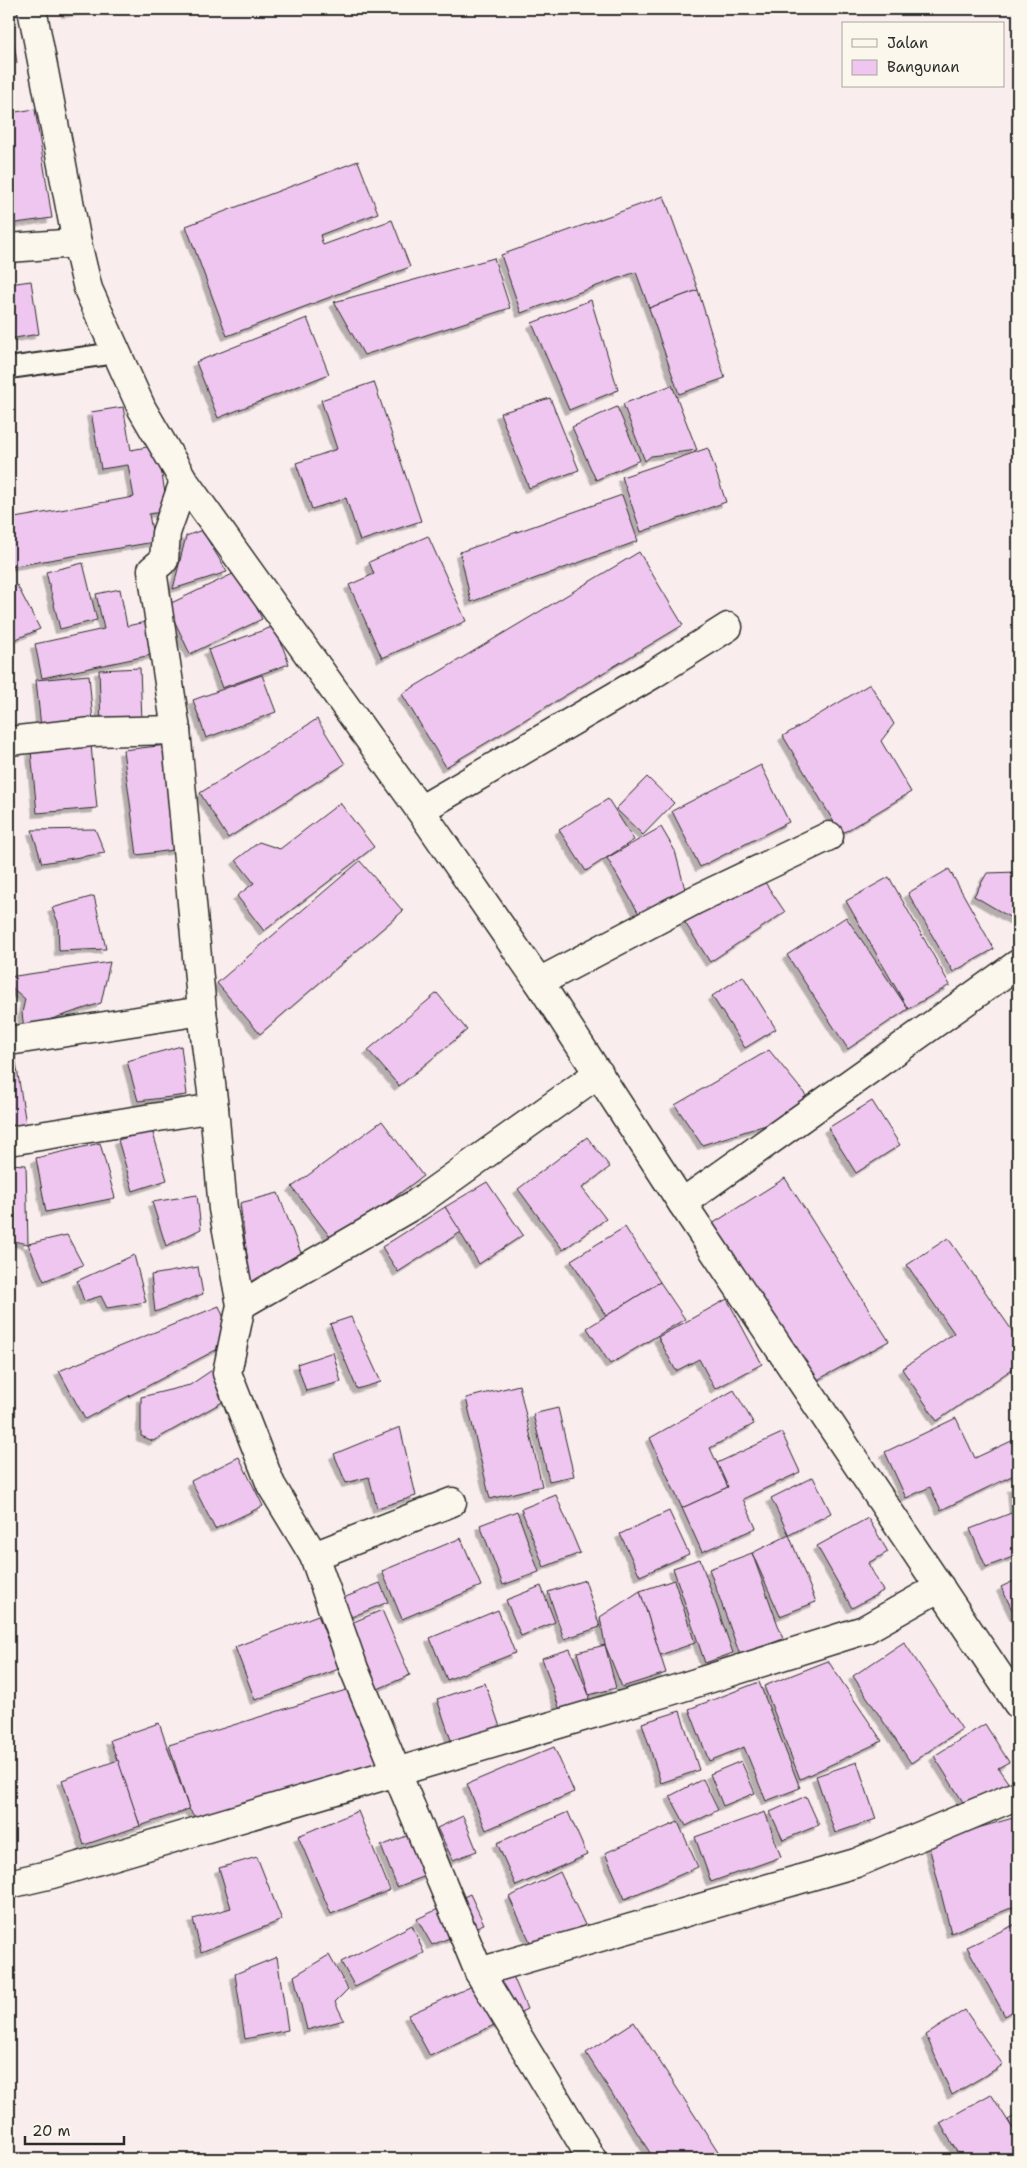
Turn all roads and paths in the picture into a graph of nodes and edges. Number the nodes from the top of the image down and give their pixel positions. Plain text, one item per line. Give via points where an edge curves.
1 (32, 9) edge
2 (77, 243) junction
3 (9, 248) edge
4 (116, 353) junction
5 (9, 368) edge
6 (184, 481) junction
7 (728, 627) dead end
8 (176, 730) junction
9 (9, 741) edge
10 (420, 810) junction
11 (829, 836) dead end
12 (1018, 964) edge
13 (539, 982) junction
14 (202, 1011) junction
15 (9, 1041) edge
16 (599, 1073) junction
17 (214, 1108) junction
18 (9, 1141) edge
19 (682, 1204) junction
20 (241, 1306) junction
21 (452, 1502) dead end
22 (314, 1556) junction
23 (940, 1587) junction
24 (1018, 1704) edge
25 (396, 1773) junction
26 (1018, 1795) edge
27 (9, 1884) edge
28 (479, 1972) junction
29 (592, 2159) edge

1 - 2 street
2 - 3 street
2 - 4 street via 88,289
4 - 5 lane
4 - 6 street via 142,409
6 - 8 street via 166,533 164,560 152,570
6 - 10 street
7 - 10 street
8 - 9 street via 92,732
8 - 14 street
10 - 13 street
11 - 13 street via 695,900
12 - 19 street
13 - 16 street
14 - 15 street
14 - 17 street
16 - 19 street
16 - 20 street via 417,1203
17 - 18 street
17 - 20 street via 223,1208
19 - 23 street
20 - 22 street via 227,1373 271,1485
21 - 22 street
22 - 25 street via 354,1669
23 - 24 street
23 - 25 street via 864,1630
25 - 27 street
25 - 28 street
26 - 28 street via 856,1863
28 - 29 street

